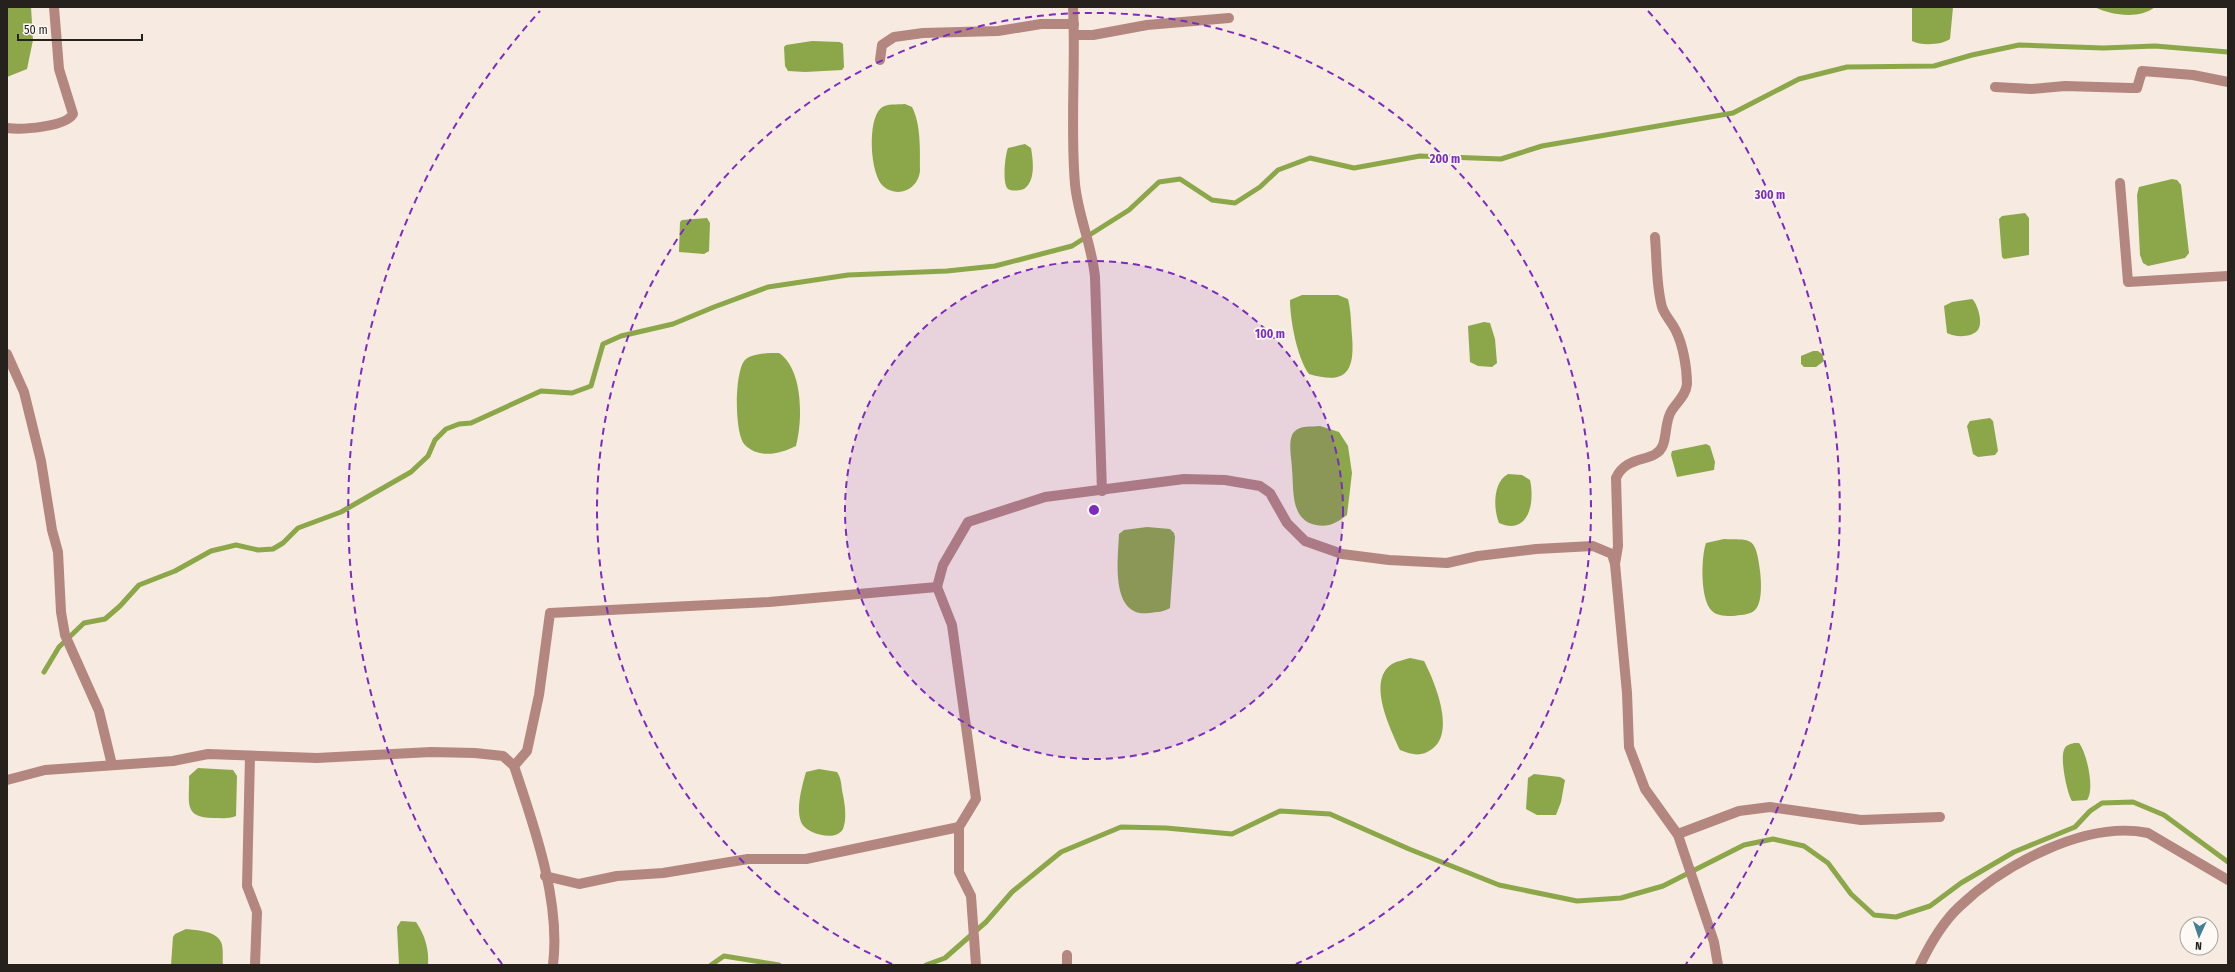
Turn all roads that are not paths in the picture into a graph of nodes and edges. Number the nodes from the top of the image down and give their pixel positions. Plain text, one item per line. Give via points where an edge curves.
1 (54, 7) edge
2 (1073, 7) edge
3 (1229, 18) dead end
4 (1074, 24) junction
5 (1074, 35) junction
6 (880, 60) dead end
7 (2228, 82) edge
8 (1995, 87) dead end
9 (7, 128) edge
10 (2120, 183) dead end
11 (1655, 237) dead end
12 (2228, 276) edge
13 (7, 354) edge
14 (1102, 491) junction
15 (1615, 564) junction
16 (938, 587) junction
17 (250, 756) junction
18 (112, 765) junction
19 (514, 766) junction
20 (7, 780) edge
21 (1940, 817) dead end
22 (959, 827) junction
23 (1678, 834) junction
24 (545, 876) junction
25 (2228, 880) edge
26 (255, 965) edge
27 (553, 965) edge
28 (976, 965) edge
29 (1718, 965) edge
30 (1920, 965) edge

1 - 9 street via 59,69 73,114 64,122 30,128
2 - 4 street
3 - 5 street via 1147,25 1093,35
4 - 5 street
4 - 6 street via 1040,24 998,31 923,33 894,37 882,45
5 - 14 street via 1073,148 1082,220 1092,254
7 - 8 street via 2150,70 2142,71 2137,88 2065,86 2031,90
10 - 12 street via 2128,282
11 - 15 street via 1661,302 1666,317 1681,342 1687,384 1684,395 1672,410 1660,451 1653,456 1627,464 1620,469 1616,478 1618,546
13 - 18 street via 24,392 41,461 58,552 61,612 65,634 99,711
14 - 15 street via 1184,479 1225,480 1260,486 1270,493 1287,523 1305,541 1342,554 1447,563 1528,550 1593,546 1612,554
14 - 16 street via 1045,497 968,522 944,565
15 - 23 street via 1627,693 1629,747 1645,789
16 - 19 street via 769,602 550,613 539,695 527,751
16 - 22 street via 952,625 976,800
17 - 18 street via 208,754 173,761
17 - 19 street via 317,758 431,752 468,753 504,756
17 - 26 street via 247,886 257,912
18 - 20 street via 45,770
19 - 24 street
21 - 23 street via 1861,820 1770,807 1739,811
22 - 24 street via 806,859 748,859 663,873 617,876 579,884
22 - 28 street via 959,872 971,896
23 - 29 street via 1714,942
24 - 27 street via 555,923
25 - 30 street via 2148,833 2134,830 2099,832 2078,837 2060,842 2033,856 1990,882 1958,907 1934,938

